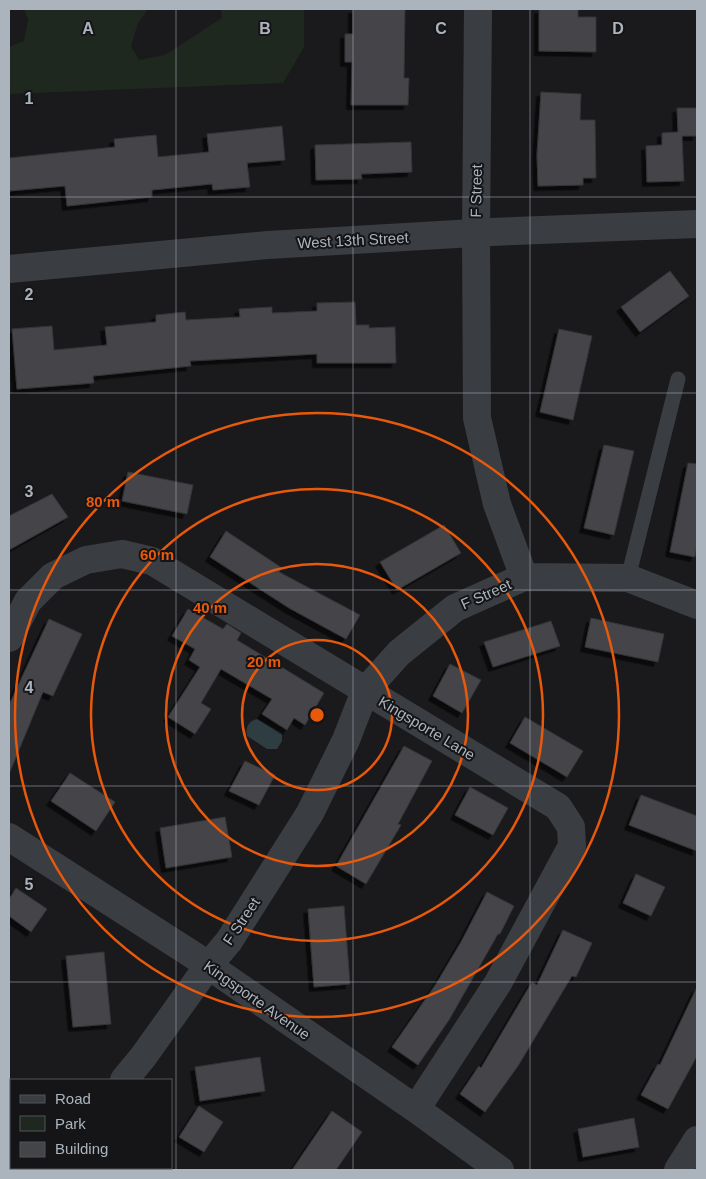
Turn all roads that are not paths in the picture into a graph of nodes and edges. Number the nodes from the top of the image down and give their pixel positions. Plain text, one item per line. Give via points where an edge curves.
1 (478, 9) edge
2 (697, 224) edge
3 (476, 233) junction
4 (9, 269) edge
5 (678, 379) dead end
6 (524, 578) junction
7 (628, 578) junction
8 (697, 605) edge
9 (9, 638) edge
10 (365, 690) junction
11 (9, 838) edge
12 (208, 966) junction
13 (125, 1079) edge
14 (416, 1109) junction
15 (697, 1140) edge
16 (500, 1170) edge
17 (678, 1170) edge

1 - 3 street, F Street
2 - 3 street, West 13th Street
3 - 4 street, West 13th Street via 268,245
3 - 6 street, F Street via 476,418 497,504
5 - 7 lane
6 - 7 street
6 - 10 street, F Street via 456,608 399,653
7 - 8 street
9 - 10 street, Kingsporte Lane via 28,601 53,576 86,560 122,554 152,561
10 - 12 street, F Street via 346,740 310,813 229,941
10 - 14 street, Kingsporte Lane via 558,807 571,828 572,846 498,983
11 - 12 street, Kingsporte Avenue
12 - 13 street, F Street
12 - 14 street, Kingsporte Avenue
14 - 16 street, Kingsporte Avenue
15 - 17 street

